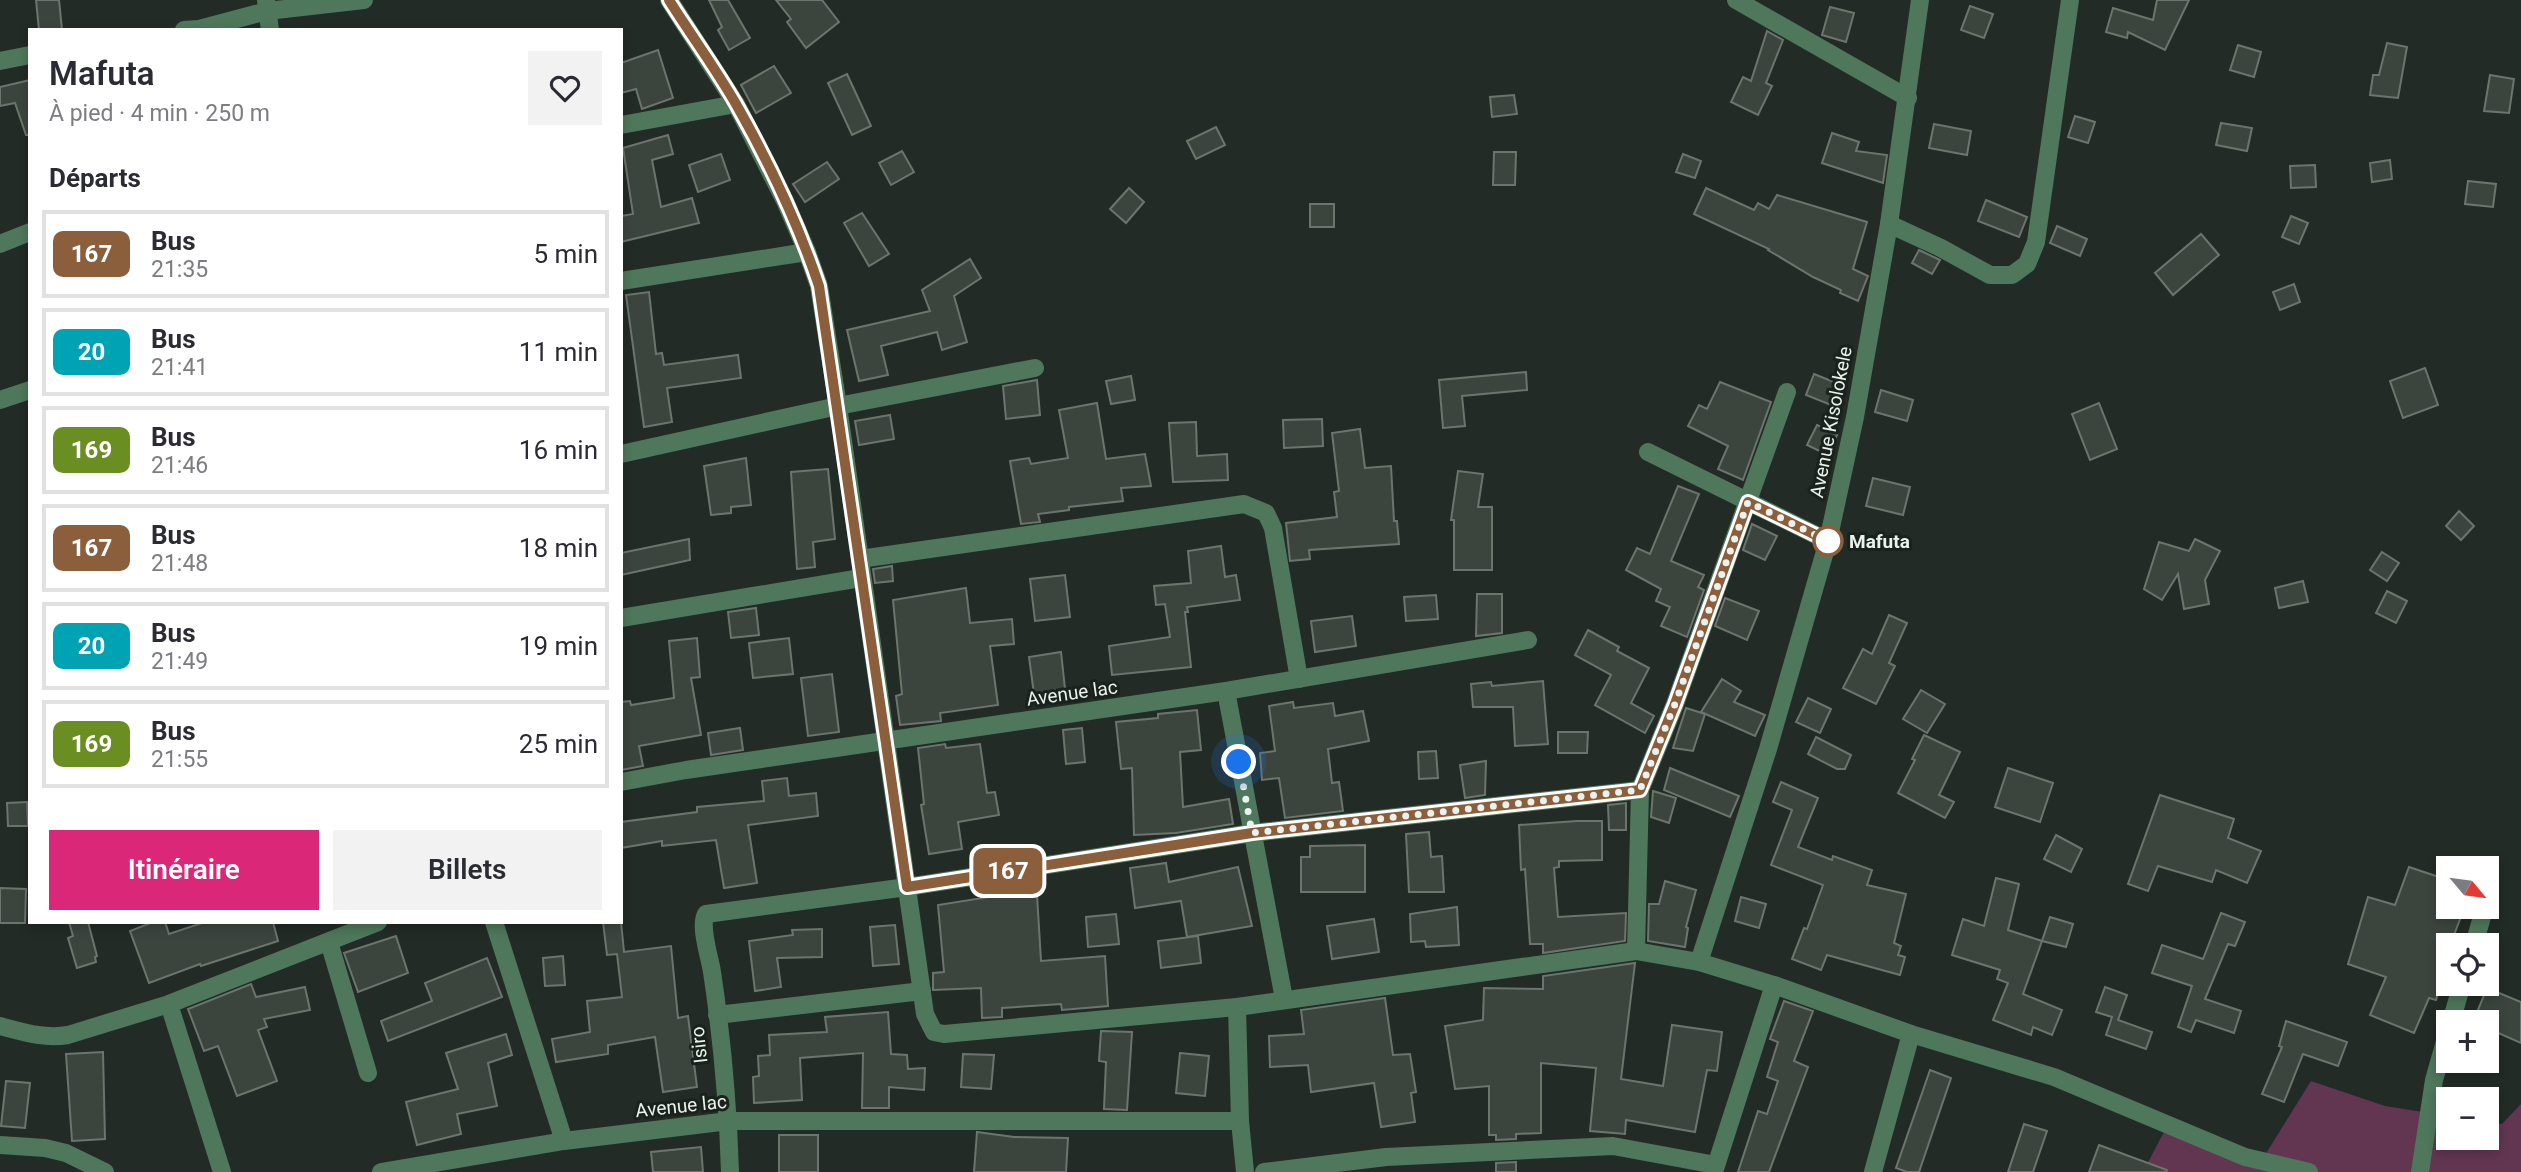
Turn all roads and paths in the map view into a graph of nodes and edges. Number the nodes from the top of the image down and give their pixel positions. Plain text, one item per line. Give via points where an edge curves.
1 (364, 0) edge
2 (669, 0) edge
3 (1736, 0) edge
4 (1920, 0) edge
5 (2070, 0) edge
6 (266, 6) edge
7 (202, 28) edge
8 (270, 28) edge
9 (28, 55) edge
10 (0, 61) edge
11 (1908, 98) junction
12 (736, 104) junction
13 (623, 125) edge
14 (1889, 224) junction
15 (28, 233) edge
16 (0, 244) edge
17 (807, 251) junction
18 (623, 281) edge
19 (1035, 368) dead end
20 (28, 391) edge
21 (1787, 392) dead end
22 (0, 400) edge
23 (838, 406) junction
24 (1648, 452) dead end
25 (623, 454) edge
26 (1748, 502) junction
27 (1828, 541) junction
28 (860, 559) junction
29 (861, 578) junction
30 (623, 618) edge
31 (1528, 640) dead end
32 (1299, 678) junction
33 (1226, 691) junction
34 (887, 741) junction
35 (623, 782) edge
36 (1640, 790) junction
37 (1252, 833) junction
38 (907, 887) junction
39 (373, 924) edge
40 (495, 924) edge
41 (329, 943) junction
42 (1636, 951) junction
43 (1699, 962) junction
44 (1774, 985) junction
45 (922, 991) junction
46 (1284, 999) junction
47 (169, 1004) junction
48 (1237, 1007) junction
49 (717, 1015) junction
50 (0, 1026) edge
51 (1911, 1034) junction
52 (368, 1073) dead end
53 (2436, 1073) edge
54 (729, 1121) junction
55 (1240, 1121) junction
56 (564, 1141) junction
57 (0, 1145) edge
58 (1715, 1168) edge
59 (105, 1172) edge
60 (222, 1172) edge
61 (381, 1172) edge
62 (730, 1172) edge
63 (1245, 1172) edge
64 (1264, 1172) edge
65 (1873, 1172) edge
66 (2309, 1172) edge
67 (2420, 1172) edge

1 - 6 street
2 - 12 street
3 - 11 street
4 - 11 street, Avenue Kisolokele
5 - 14 street via 2036,242 2027,264 2012,275 1990,275
6 - 7 street
6 - 8 street
9 - 10 street
11 - 14 street, Avenue Kisolokele
12 - 13 street
12 - 17 street
14 - 27 street, Avenue Kisolokele via 1856,417
15 - 16 street
17 - 18 street
17 - 23 street via 819,286
19 - 23 street
20 - 22 street
21 - 26 street
23 - 25 street
23 - 28 street
24 - 26 street
26 - 27 street
26 - 36 street
27 - 43 street, Avenue Kisolokele via 1768,749
28 - 29 street
28 - 32 street via 1244,504 1266,513 1273,528
29 - 30 street
29 - 34 street
31 - 32 street, Avenue lac
32 - 33 street, Avenue lac
33 - 34 street, Avenue lac
33 - 37 street
34 - 35 street, Avenue lac
34 - 38 street
36 - 37 street
36 - 42 street
37 - 38 street
37 - 46 street
38 - 45 street
38 - 49 street, Isiro via 706,914 703,924
39 - 41 street
40 - 56 street
41 - 47 street
41 - 52 street
42 - 43 street
42 - 46 street
43 - 44 street
44 - 51 street
44 - 58 street
45 - 48 street via 925,1014 939,1034
45 - 49 street
46 - 48 street
47 - 50 street via 61,1036 37,1036
47 - 60 street
48 - 55 street
49 - 54 street, Isiro
51 - 65 street
51 - 66 street via 2054,1077 2245,1157
53 - 67 street
54 - 55 street, Avenue lac
54 - 56 street, Avenue lac
54 - 62 street, Isiro
55 - 63 street
56 - 61 street, Avenue lac
57 - 59 street via 66,1153
58 - 64 street via 1613,1146 1387,1157

